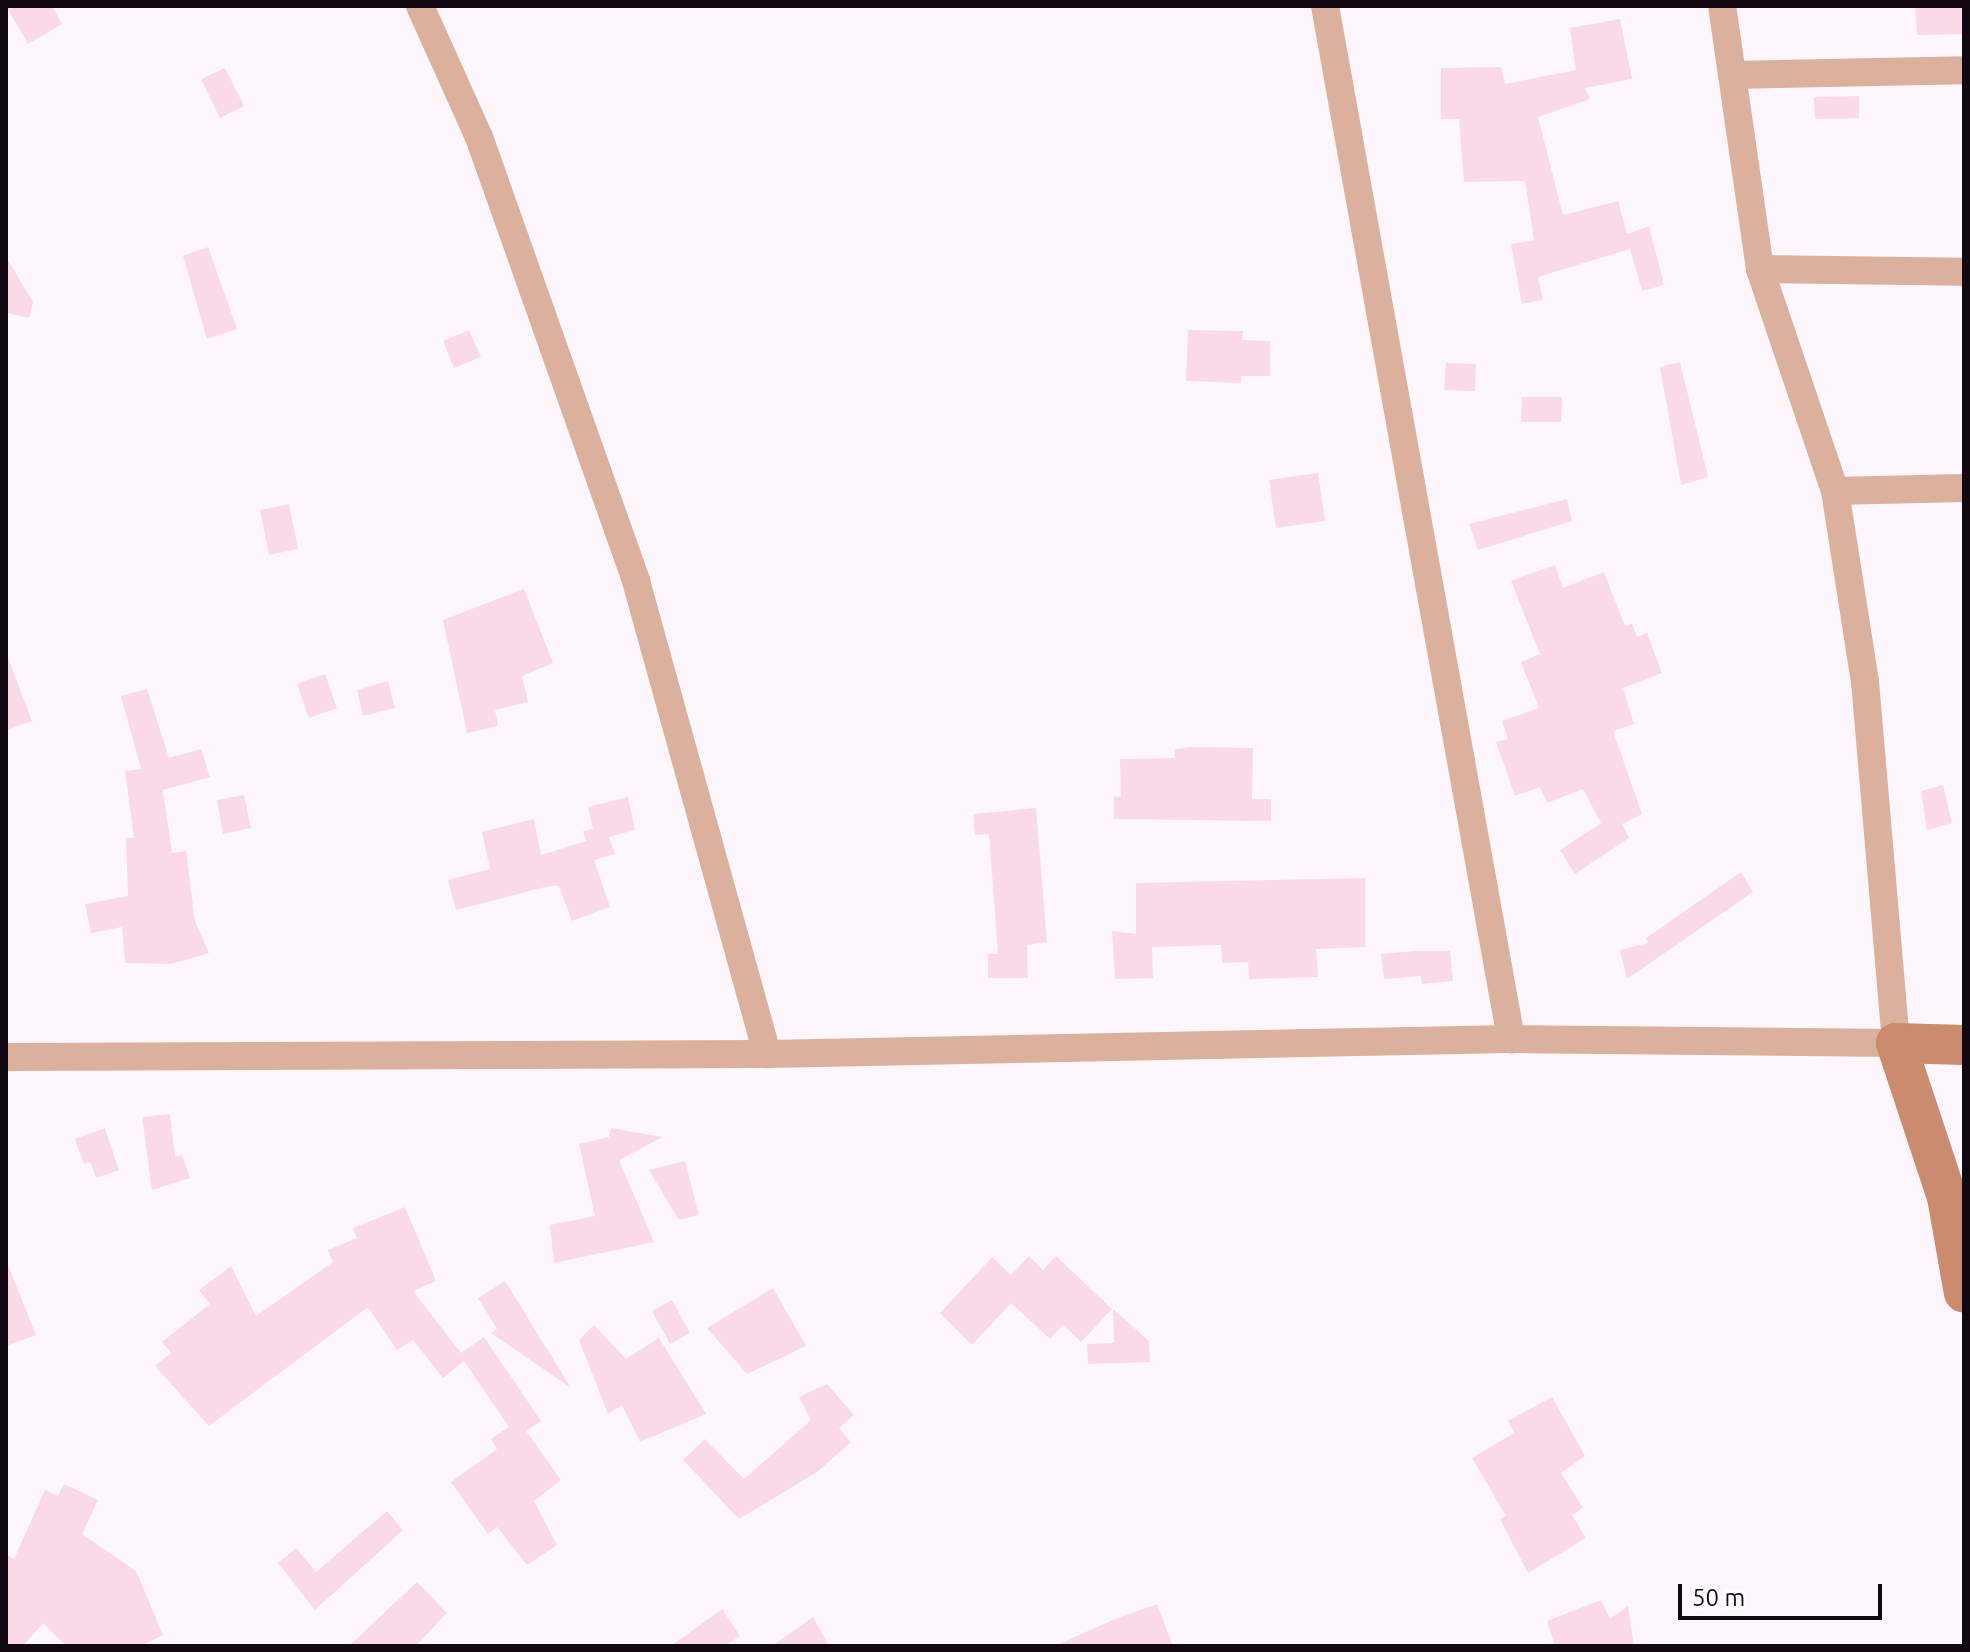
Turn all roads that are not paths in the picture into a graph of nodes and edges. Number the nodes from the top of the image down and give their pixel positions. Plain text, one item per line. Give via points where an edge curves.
1 (420, 6) edge
2 (1325, 6) edge
3 (1722, 6) edge
4 (1964, 70) edge
5 (1732, 75) junction
6 (1760, 269) junction
7 (1964, 272) edge
8 (1964, 488) edge
9 (1835, 491) junction
10 (1511, 1039) junction
11 (1896, 1043) junction
12 (1964, 1045) edge
13 (767, 1054) junction
14 (6, 1057) edge
15 (1964, 1293) edge

1 - 13 street via 479,137 636,581
2 - 10 street
3 - 5 street
4 - 5 street
5 - 6 street
6 - 7 street
6 - 9 street
8 - 9 street
9 - 11 street via 1865,682
10 - 11 street
10 - 13 street
11 - 12 street
11 - 15 street via 1947,1197
13 - 14 street

